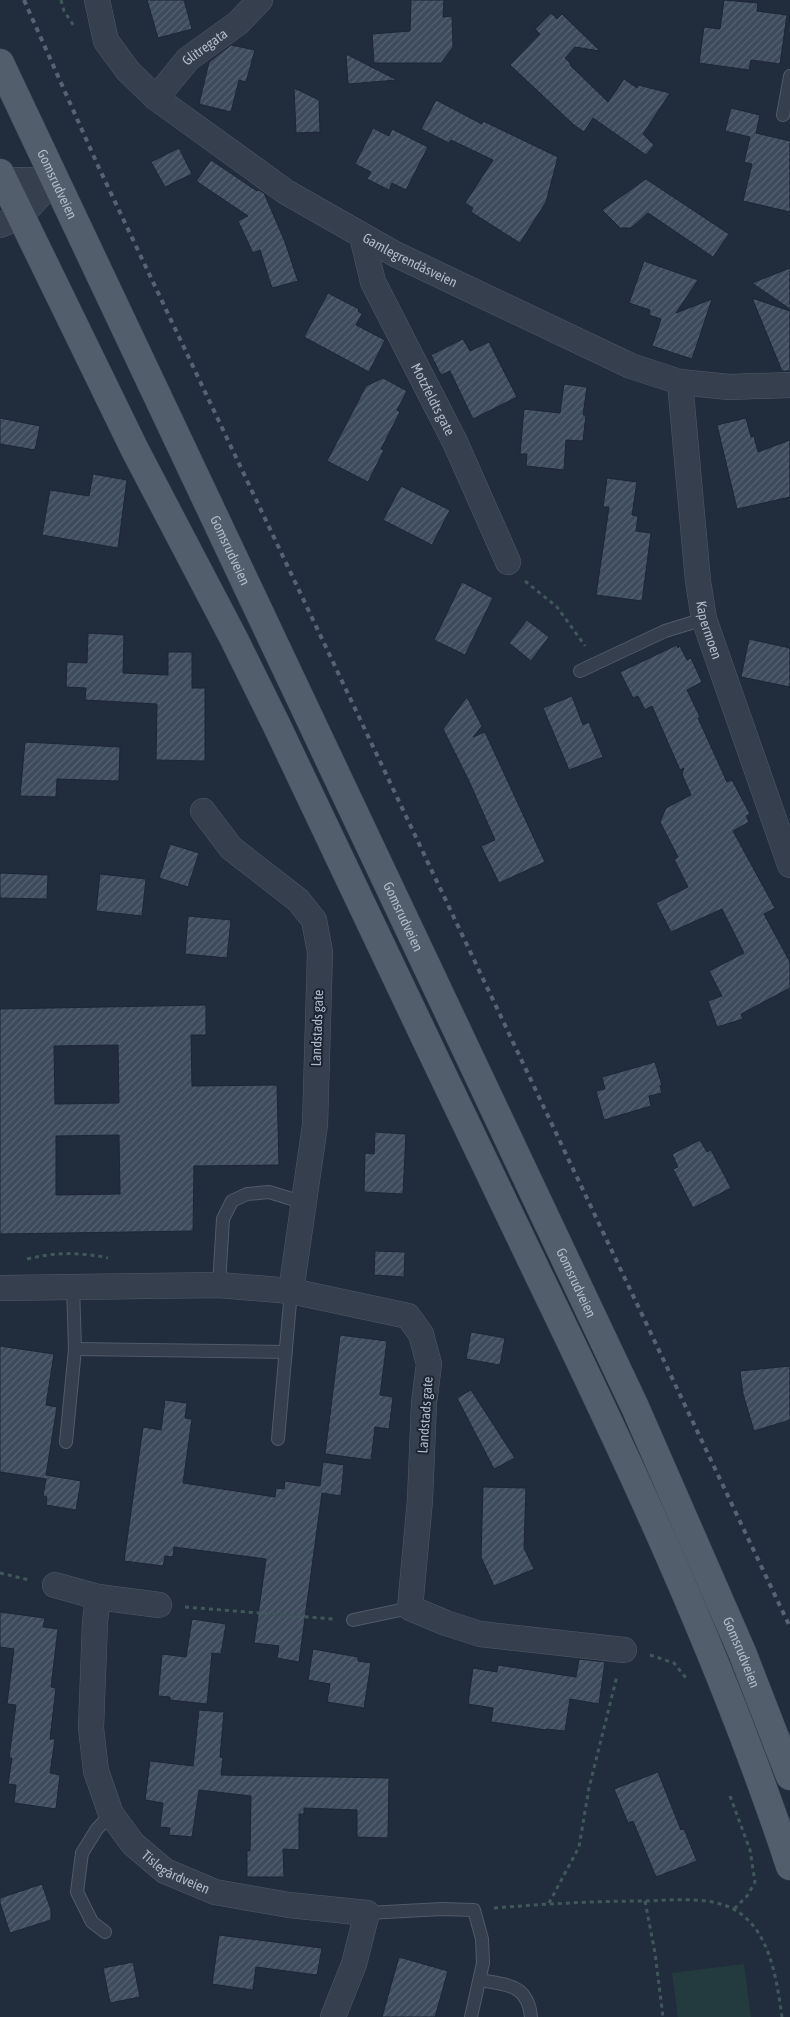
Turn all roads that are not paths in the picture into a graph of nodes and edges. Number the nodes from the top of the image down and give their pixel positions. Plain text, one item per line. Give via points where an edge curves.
1 (260, 0) edge
2 (99, 6) edge
3 (0, 63) edge
4 (790, 76) edge
5 (156, 98) junction
6 (783, 115) dead end
7 (1, 178) edge
8 (54, 180) junction
9 (10, 221) edge
10 (362, 236) junction
11 (680, 382) junction
12 (790, 385) edge
13 (508, 562) road end
14 (704, 619) junction
15 (580, 671) dead end
16 (203, 811) dead end
17 (790, 865) edge
18 (305, 1203) junction
19 (219, 1285) junction
20 (73, 1287) junction
21 (0, 1288) edge
22 (291, 1292) junction
23 (75, 1349) junction
24 (286, 1352) junction
25 (278, 1439) dead end
26 (66, 1442) dead end
27 (55, 1585) dead end
28 (98, 1597) junction
29 (159, 1605) road end
30 (410, 1608) junction
31 (352, 1620) road end
32 (624, 1650) road end
33 (790, 1776) edge
34 (111, 1814) junction
35 (790, 1866) edge
36 (367, 1913) junction
37 (105, 1932) dead end
38 (480, 1980) junction
39 (332, 2017) edge
40 (471, 2017) edge
41 (531, 2017) edge

1 - 5 street, Glitregata via 238,23 188,59
2 - 5 street, Gamlegrendåsveien via 106,41 128,71
3 - 8 main road, Gomsrudveien
4 - 6 lane
5 - 10 street, Gamlegrendåsveien via 286,192
7 - 8 street
7 - 9 main road, Gomsrudveien
8 - 9 street
8 - 33 main road, Gomsrudveien via 635,1406 742,1652
9 - 35 main road, Gomsrudveien via 234,638 608,1419 714,1662
10 - 11 street, Gamlegrendåsveien via 631,366
10 - 13 street, Motzfeldts gate via 373,282 455,442
11 - 12 street, Gamlegrendåsveien via 729,387
11 - 14 street, Kapermoen
14 - 15 lane via 665,631
14 - 17 street, Kapermoen
16 - 18 street, Landstads gate via 231,848 287,890 314,920 320,952 315,1125
18 - 19 lane via 269,1192 247,1194 232,1201 222,1219
18 - 22 street, Landstads gate
19 - 20 street, Landstads gate
19 - 22 street, Landstads gate
20 - 21 street, Landstads gate
20 - 23 lane
22 - 24 lane
22 - 30 street, Landstads gate via 408,1316 422,1334 429,1364
23 - 24 lane
23 - 26 lane
24 - 25 lane
27 - 28 street
28 - 29 street
28 - 34 street, Tislegårdveien via 91,1728 96,1771
30 - 31 lane
30 - 32 street via 480,1634
34 - 36 street, Tislegårdveien via 133,1844 165,1871 215,1892 289,1905
34 - 37 lane via 97,1829 82,1854 76,1892 92,1922
36 - 38 lane via 474,1910 484,1950
36 - 39 street via 354,1964
38 - 40 lane
38 - 41 lane via 511,1986 523,1992 530,2005

